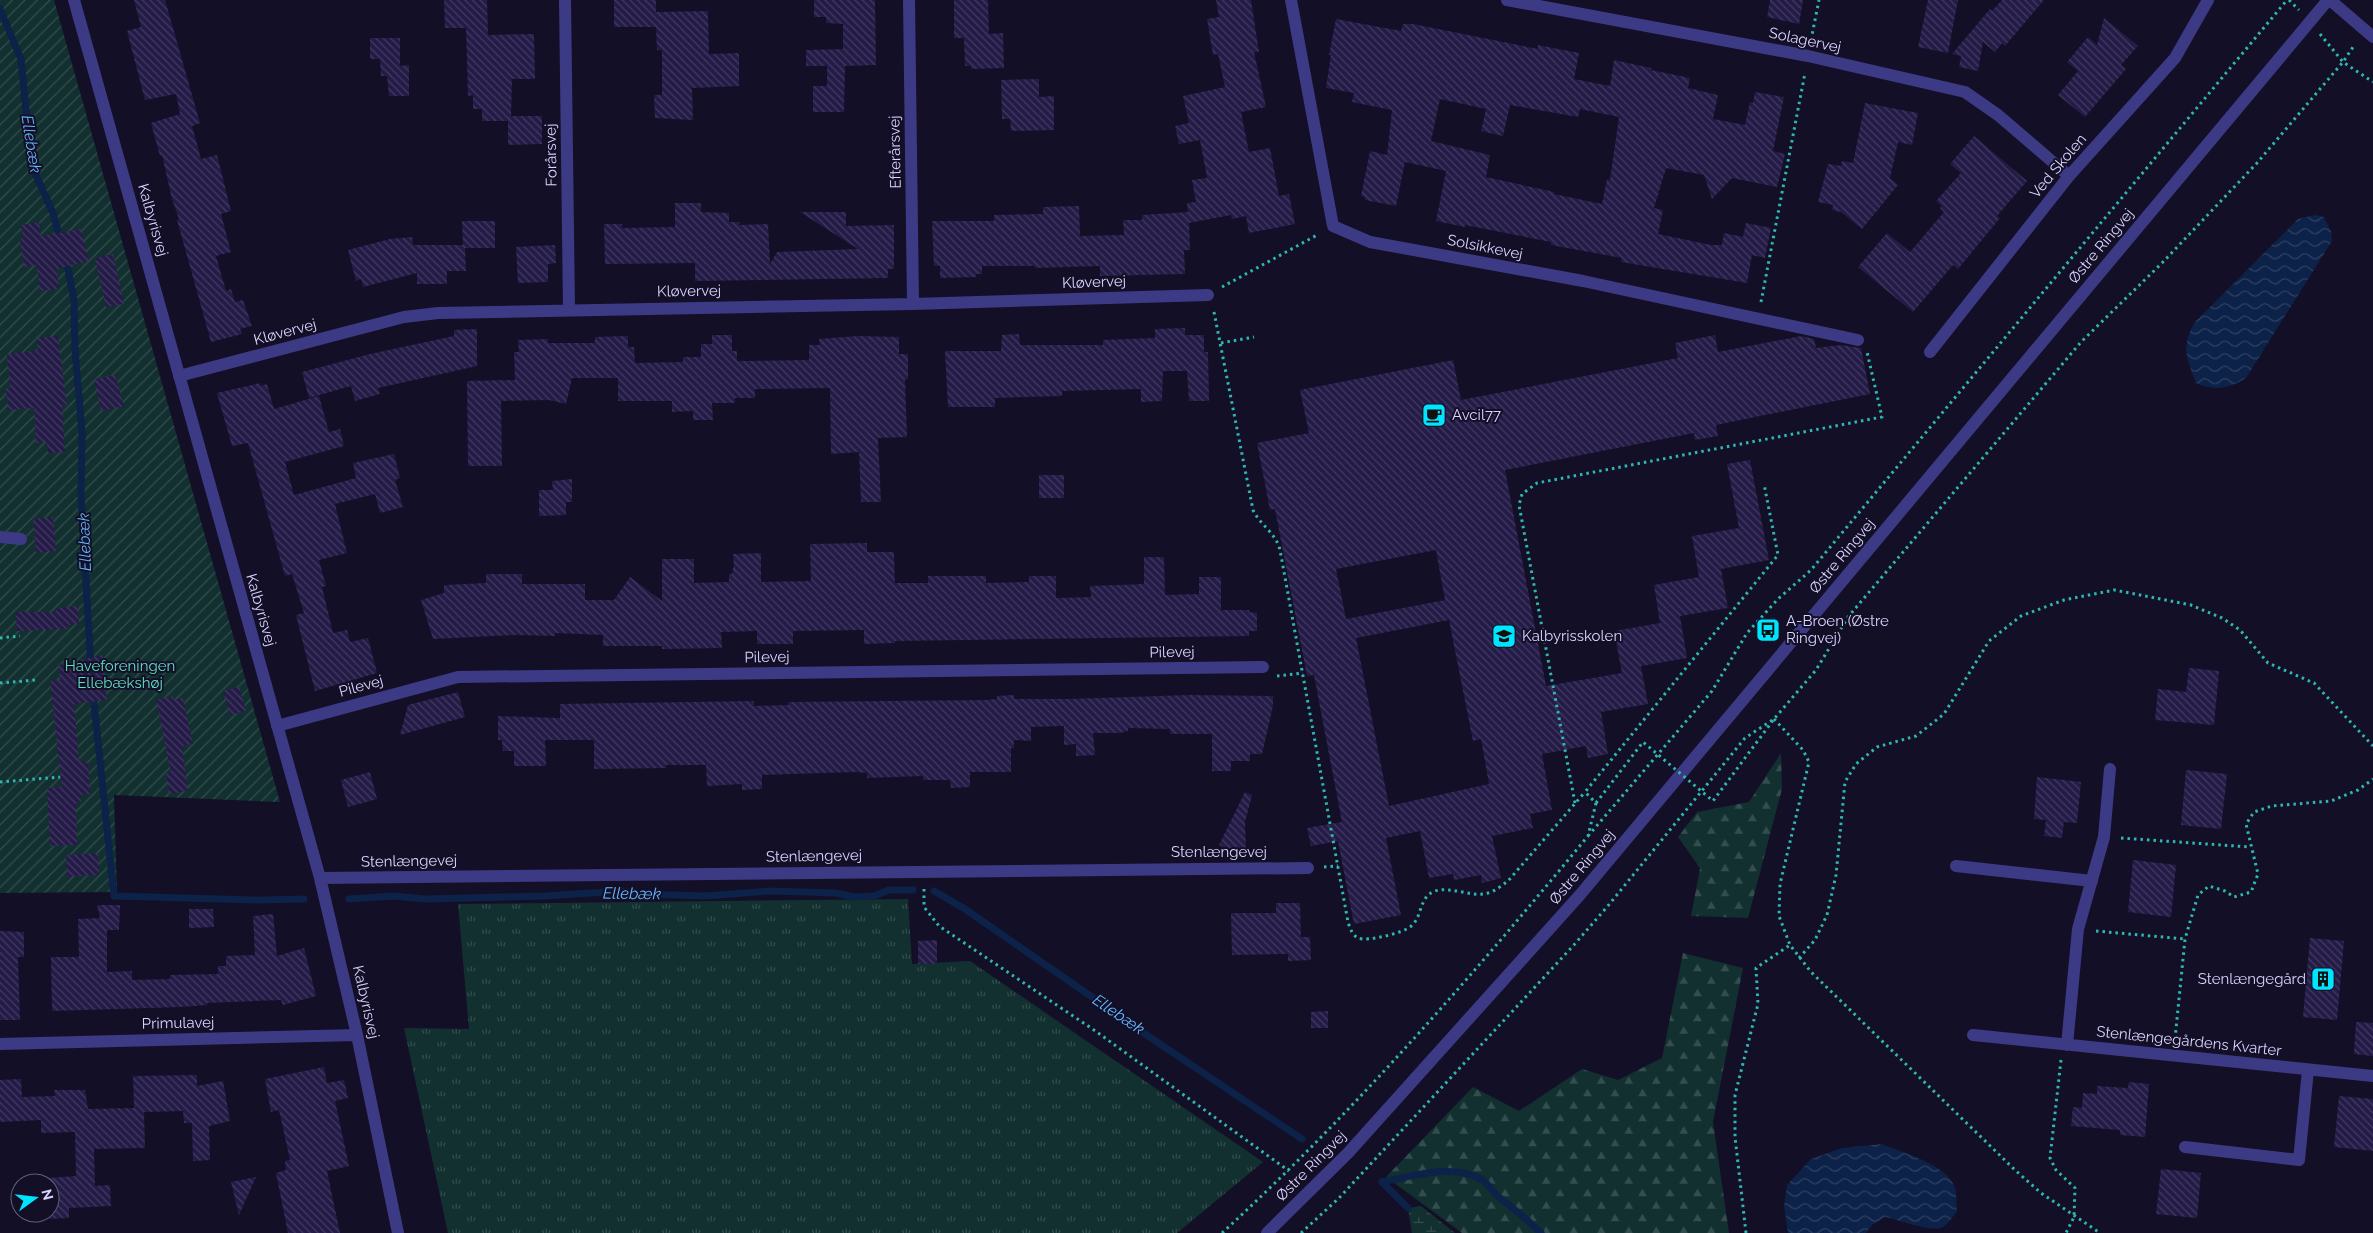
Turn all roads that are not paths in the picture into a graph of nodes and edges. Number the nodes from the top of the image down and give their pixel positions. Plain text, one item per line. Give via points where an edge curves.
1 (74, 0) edge
2 (566, 0) edge
3 (909, 0) edge
4 (1291, 0) edge
5 (1507, 0) edge
6 (2208, 0) edge
7 (2329, 0) edge
8 (2369, 33) edge
9 (2068, 176) junction
10 (1208, 295) road end
11 (913, 304) junction
12 (569, 309) junction
13 (1858, 340) road end
14 (1930, 352) dead end
15 (180, 376) junction
16 (0, 537) edge
17 (22, 539) dead end
18 (1263, 668) road end
19 (277, 726) junction
20 (2110, 769) dead end
21 (1956, 866) dead end
22 (1308, 868) dead end
23 (320, 878) junction
24 (2092, 881) junction
25 (357, 1035) junction
26 (1973, 1035) dead end
27 (0, 1044) edge
28 (2066, 1045) junction
29 (2308, 1070) junction
30 (2373, 1076) edge
31 (2185, 1147) dead end
32 (398, 1233) edge
33 (1267, 1233) edge

1 - 15 street, Kalbyrisvej
2 - 12 street, Forårsvej
3 - 11 street, Efterårsvej
4 - 13 street, Solsikkevej via 1333,226 1370,242 1583,281
5 - 9 street, Solagervej via 1808,56 1965,92 1998,115
6 - 9 street, Ved Skolen via 2175,58
7 - 8 street
7 - 33 street, Østre Ringvej via 1579,896 1348,1153
9 - 14 street, Ved Skolen
10 - 11 street, Kløvervej
11 - 12 street, Kløvervej
12 - 15 street, Kløvervej via 404,317
15 - 19 street, Kalbyrisvej
16 - 17 street
18 - 19 street, Pilevej via 458,677
19 - 23 street, Kalbyrisvej
20 - 24 street via 2104,837
21 - 24 street
22 - 23 street, Stenlængevej
23 - 25 street, Kalbyrisvej
24 - 28 street via 2078,929
25 - 27 street, Primulavej
25 - 32 street, Kalbyrisvej
26 - 28 street, Stenlængegårdens Kvarter
28 - 29 street, Stenlængegårdens Kvarter
29 - 30 street, Stenlængegårdens Kvarter
29 - 31 street via 2299,1160

